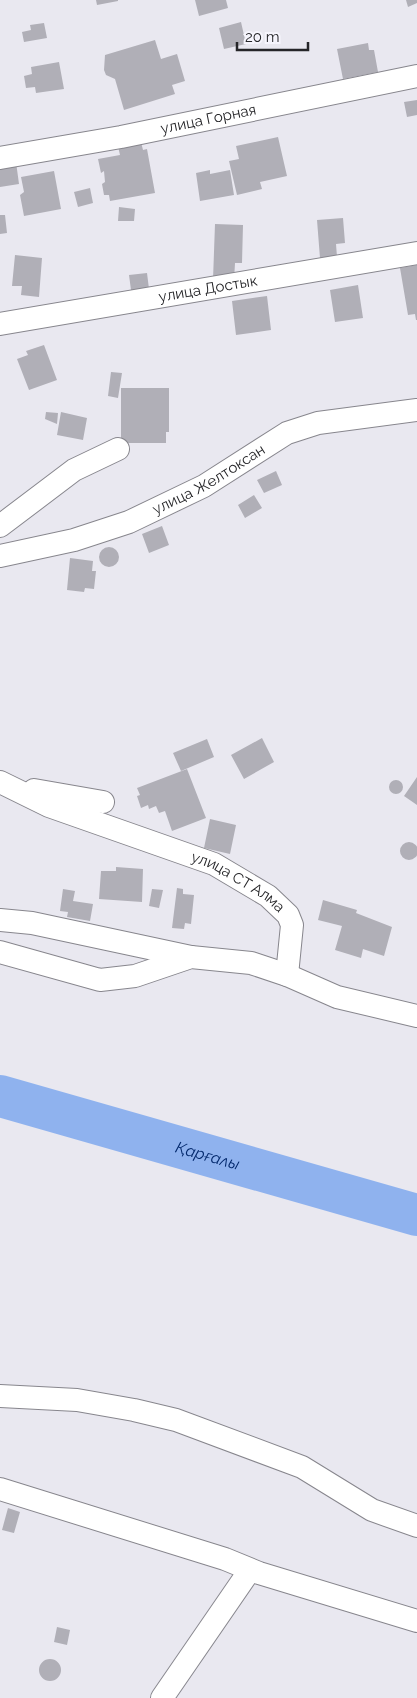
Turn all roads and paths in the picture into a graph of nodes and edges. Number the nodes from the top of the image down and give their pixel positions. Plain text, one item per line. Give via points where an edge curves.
1 (417, 76) edge
2 (0, 158) edge
3 (417, 253) edge
4 (0, 324) edge
5 (417, 410) edge
6 (118, 449) dead end
7 (0, 526) edge
8 (0, 556) edge
9 (5, 784) edge
10 (104, 802) dead end
11 (0, 920) edge
12 (0, 952) edge
13 (191, 957) junction
14 (287, 975) junction
15 (417, 1016) edge
16 (0, 1396) edge
17 (0, 1489) edge
18 (417, 1526) edge
19 (250, 1570) junction
20 (417, 1621) edge
21 (162, 1698) edge

1 - 2 street, улица Горная via 120,137
3 - 4 street, улица Достык
5 - 8 street, улица Желтоксан via 318,423 287,433 204,486 129,522 74,540
6 - 7 street via 74,470
9 - 10 street
9 - 14 street, улица СТ Алма via 49,806 214,864 268,896 288,915 292,925
11 - 13 street via 32,923
12 - 13 street via 100,980 135,976
13 - 14 street via 251,963
14 - 15 street via 337,997
16 - 18 street via 77,1400 176,1420 302,1467 372,1510
17 - 19 street via 225,1558
19 - 20 street
19 - 21 street

